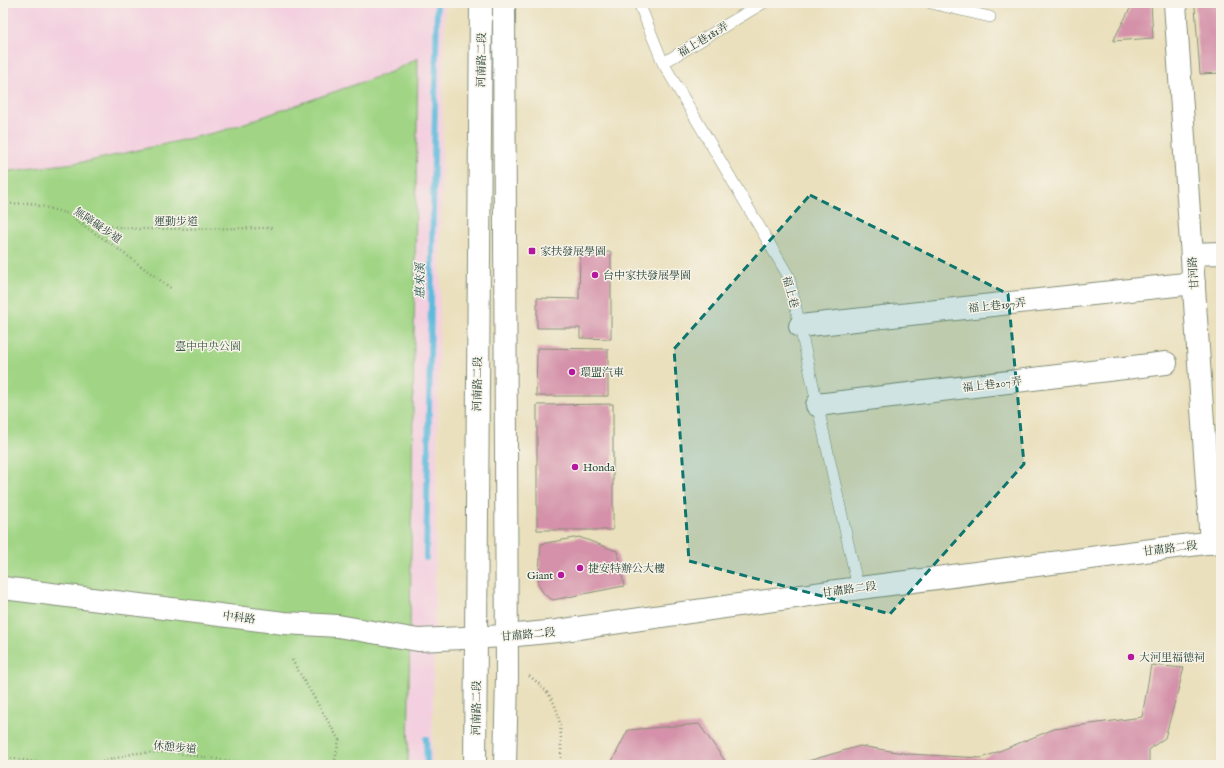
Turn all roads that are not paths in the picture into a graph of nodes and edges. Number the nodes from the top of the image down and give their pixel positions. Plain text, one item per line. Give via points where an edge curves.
1 (481, 3) edge
2 (504, 3) edge
3 (638, 3) edge
4 (764, 3) edge
5 (931, 3) edge
6 (1175, 3) edge
7 (990, 17) dead end
8 (662, 63) junction
9 (1221, 253) edge
10 (1192, 254) junction
11 (1194, 283) junction
12 (800, 326) junction
13 (1166, 363) dead end
14 (817, 405) junction
15 (1216, 542) edge
16 (3, 588) edge
17 (858, 588) junction
18 (507, 636) junction
19 (476, 638) junction
20 (475, 765) edge
21 (505, 765) edge

1 - 19 street, 河南路二段
2 - 18 street, 河南路二段
3 - 8 lane, 福上巷
4 - 8 lane, 福上巷181弄
5 - 7 lane
6 - 10 street, 甘河路
8 - 12 lane, 福上巷 via 789,277
9 - 10 street
10 - 11 street, 甘河路
11 - 12 street, 福上巷197弄
11 - 15 street, 甘河路
12 - 14 lane, 福上巷
13 - 14 street, 福上巷207弄
14 - 17 lane, 福上巷
15 - 17 street, 甘肅路二段
16 - 19 street, 中科路 via 284,623 338,626 418,640
17 - 18 street, 甘肅路二段 via 557,632
18 - 19 street, 甘肅路二段
18 - 21 street, 河南路二段
19 - 20 street, 河南路二段

